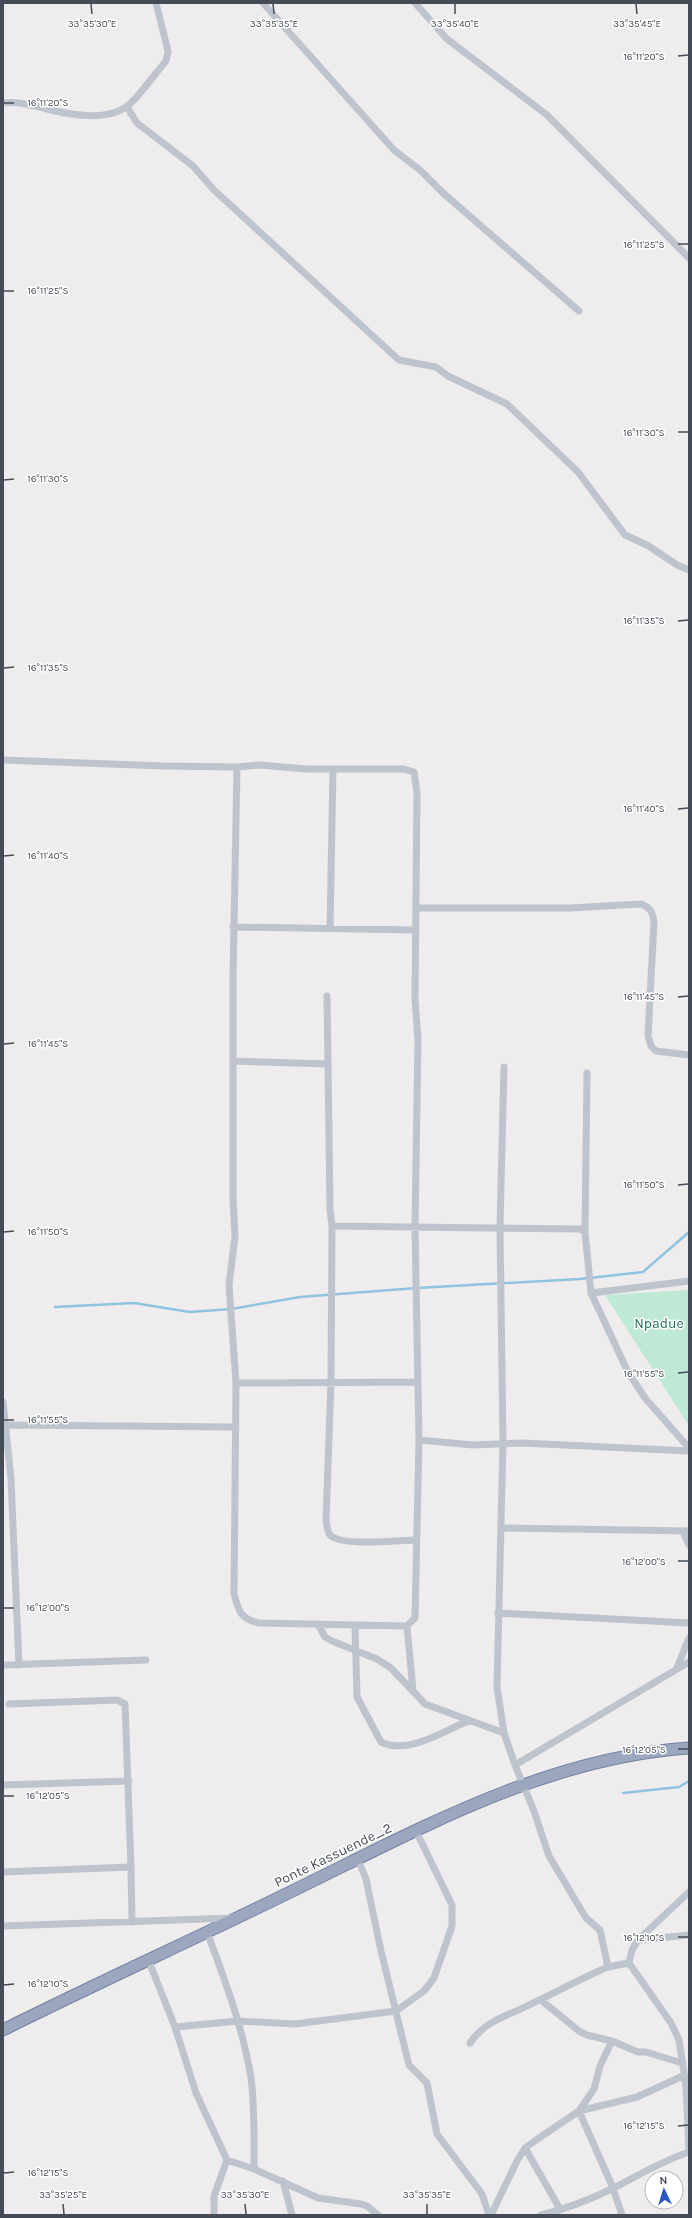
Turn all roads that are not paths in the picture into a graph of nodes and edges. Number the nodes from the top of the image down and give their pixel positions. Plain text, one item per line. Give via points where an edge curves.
1 (156, 3) edge
2 (263, 3) edge
3 (415, 3) edge
4 (4, 102) edge
5 (127, 107) junction
6 (689, 258) edge
7 (579, 311) dead end
8 (689, 570) edge
9 (3, 760) edge
10 (237, 767) junction
11 (334, 769) junction
12 (417, 908) junction
13 (234, 927) junction
14 (330, 928) junction
15 (416, 930) junction
16 (327, 996) dead end
17 (689, 1055) edge
18 (234, 1061) junction
19 (328, 1064) junction
20 (504, 1066) dead end
21 (587, 1073) dead end
22 (332, 1226) junction
23 (415, 1226) junction
24 (500, 1227) junction
25 (585, 1232) junction
26 (689, 1281) edge
27 (590, 1293) junction
28 (331, 1382) junction
29 (418, 1382) junction
30 (236, 1383) junction
31 (3, 1402) edge
32 (4, 1425) edge
33 (236, 1427) junction
34 (419, 1440) junction
35 (503, 1443) junction
36 (689, 1448) edge
37 (689, 1451) edge
38 (502, 1528) junction
39 (686, 1531) edge
40 (416, 1540) junction
41 (689, 1545) edge
42 (498, 1613) junction
43 (689, 1623) edge
44 (318, 1624) junction
45 (355, 1625) junction
46 (407, 1626) junction
47 (689, 1638) edge
48 (356, 1651) junction
49 (146, 1660) dead end
50 (689, 1662) edge
51 (3, 1665) edge
52 (18, 1665) junction
53 (677, 1668) junction
54 (413, 1691) junction
55 (9, 1704) dead end
56 (471, 1721) junction
57 (504, 1734) junction
58 (689, 1748) edge
59 (515, 1765) junction
60 (129, 1781) junction
61 (3, 1784) edge
62 (522, 1785) junction
63 (416, 1831) junction
64 (358, 1860) junction
65 (131, 1867) junction
66 (3, 1872) edge
67 (689, 1892) edge
68 (238, 1918) junction
69 (132, 1922) junction
70 (3, 1926) edge
71 (207, 1932) junction
72 (689, 1935) edge
73 (638, 1940) junction
74 (148, 1959) junction
75 (629, 1963) junction
76 (608, 1967) junction
77 (541, 2000) junction
78 (396, 2011) junction
79 (238, 2021) junction
80 (175, 2027) junction
81 (3, 2030) edge
82 (612, 2041) junction
83 (470, 2043) dead end
84 (682, 2063) junction
85 (685, 2075) junction
86 (579, 2111) junction
87 (525, 2148) junction
88 (689, 2151) edge
89 (227, 2160) junction
90 (254, 2169) junction
91 (283, 2181) junction
92 (613, 2188) junction
93 (560, 2209) junction
94 (547, 2214) edge
95 (214, 2215) edge
96 (292, 2215) edge
97 (378, 2215) edge
98 (490, 2215) edge
99 (622, 2215) edge

1 - 5 street via 168,56
2 - 7 street via 394,150
3 - 6 street via 447,39 547,115
4 - 5 street via 60,112 96,115 110,114
5 - 8 street via 137,123 193,166 214,190 399,360 436,367 448,376 507,404 578,472 625,535
9 - 10 street
10 - 11 street via 259,765
10 - 13 street
11 - 12 street via 404,769 414,772 417,793
11 - 14 street
12 - 15 street
12 - 17 street via 570,908 641,904 648,906 654,921 648,1036 651,1046 656,1051
13 - 14 street
13 - 18 street
14 - 15 street
15 - 23 street via 415,998 418,1039
16 - 19 street
18 - 19 street
18 - 30 street via 233,1184 236,1221 229,1285
19 - 22 street
20 - 24 street
21 - 25 street
22 - 23 street
22 - 28 street
23 - 24 street
23 - 29 street
24 - 25 street via 580,1229
24 - 35 street
25 - 27 street
26 - 27 street
27 - 36 street via 628,1372 640,1391
28 - 29 street
28 - 30 street
28 - 40 street via 326,1520 330,1535 351,1542
29 - 34 street
30 - 33 street
31 - 32 street
32 - 33 street
32 - 52 street via 11,1480
33 - 44 street via 234,1594 239,1611 247,1620 259,1623
34 - 35 street via 473,1445
34 - 40 street
35 - 37 street
35 - 38 street
38 - 39 street
38 - 42 street
39 - 41 street
40 - 46 street via 414,1618
42 - 43 street
42 - 57 street via 498,1686
44 - 45 street
44 - 48 street via 325,1637
45 - 46 street
45 - 48 street
46 - 54 street
47 - 53 street
48 - 54 street via 391,1668
48 - 56 street via 357,1697 381,1742 403,1746
49 - 52 street
50 - 53 street
51 - 52 street
53 - 59 street
54 - 56 street via 425,1704
55 - 60 street via 117,1700 125,1704
56 - 57 street
57 - 59 street
58 - 62 highway, Ponte Kassuende_2 via 650,1750 607,1758
59 - 62 street
60 - 61 street
60 - 65 street
62 - 63 highway, Ponte Kassuende_2
62 - 76 street via 549,1856 586,1918 600,1930
63 - 64 highway, Ponte Kassuende_2
63 - 78 street via 452,1905 452,1926 434,1978 424,1991
64 - 68 highway, Ponte Kassuende_2
64 - 78 street via 366,1879
65 - 66 street
65 - 69 street
67 - 73 street
68 - 69 street
68 - 71 highway, Ponte Kassuende_2
69 - 70 street
71 - 74 highway, Ponte Kassuende_2
71 - 79 street
72 - 73 street
73 - 75 street
74 - 80 street
74 - 81 highway, Ponte Kassuende_2
75 - 76 street
75 - 84 street via 675,2031
76 - 77 street
77 - 82 street via 579,2031
77 - 83 street via 498,2017 477,2033
78 - 79 street via 295,2024
78 - 98 street via 409,2065 427,2083 437,2134 482,2194
79 - 80 street
79 - 90 street via 251,2079
80 - 89 street via 196,2093
82 - 84 street via 638,2052
82 - 86 street via 600,2066 594,2089
84 - 85 street
85 - 86 street via 637,2097
85 - 88 street
86 - 87 street
86 - 92 street
87 - 93 street
87 - 98 street
88 - 92 street via 665,2160
89 - 90 street
89 - 95 street via 214,2196
90 - 91 street
91 - 96 street
91 - 97 street via 318,2198 367,2206
92 - 93 street
92 - 99 street
93 - 94 street

